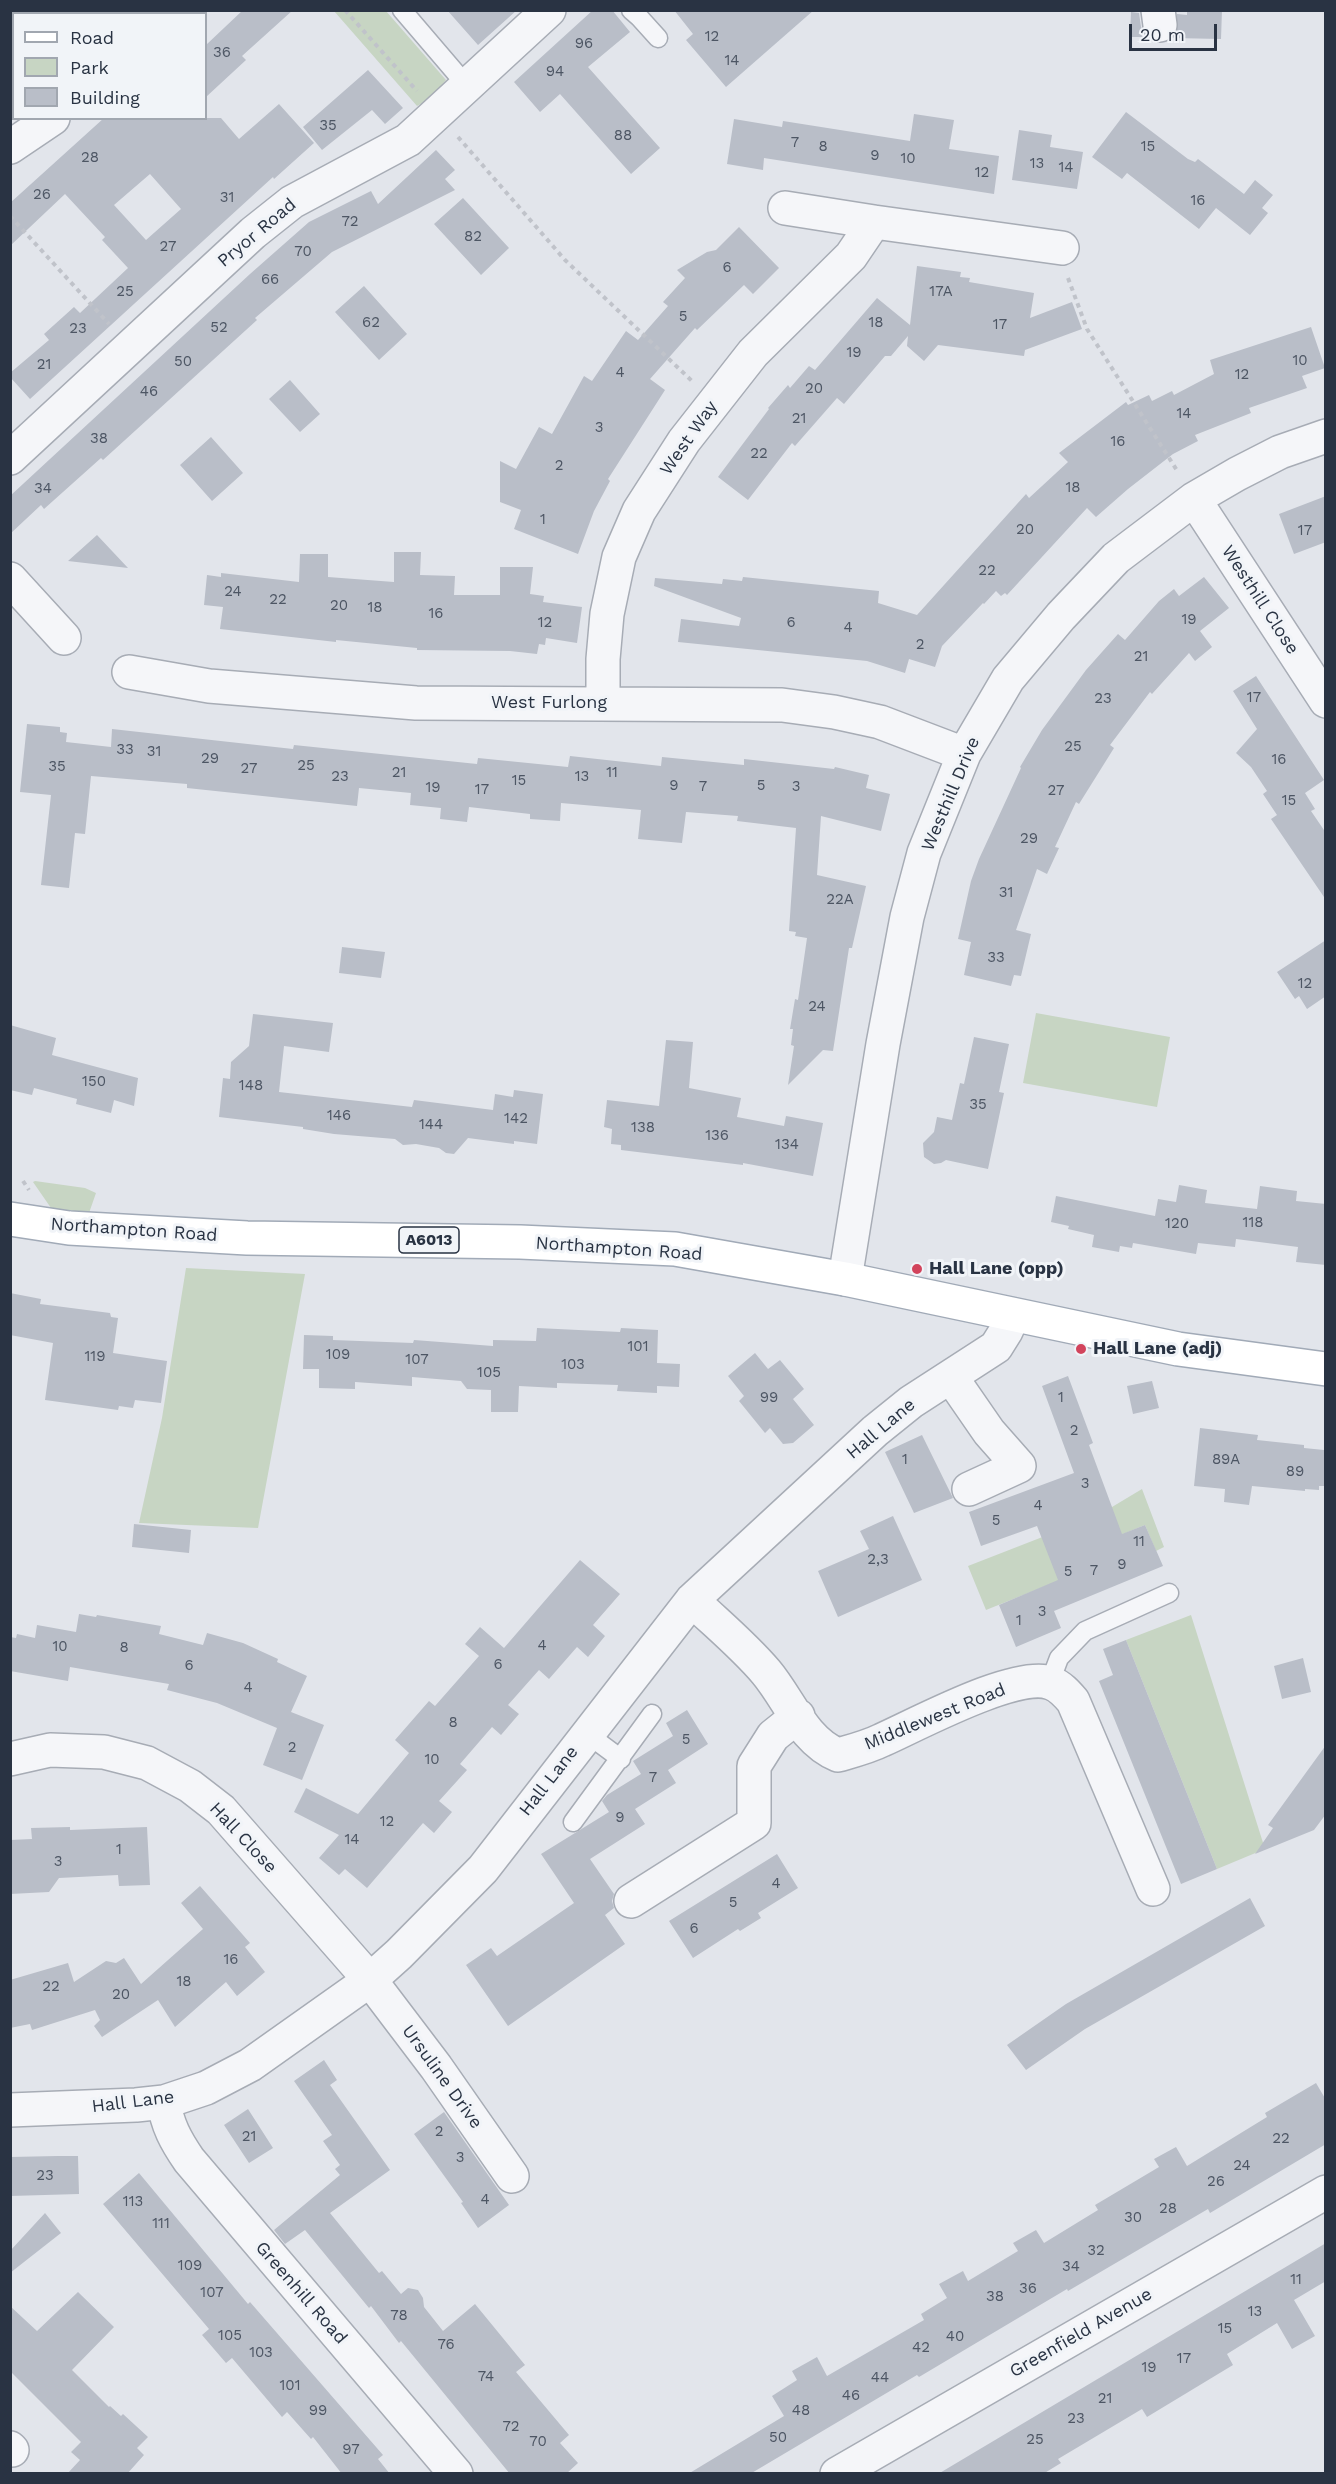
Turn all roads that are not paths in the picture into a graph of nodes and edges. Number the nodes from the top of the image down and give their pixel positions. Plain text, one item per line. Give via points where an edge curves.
1 (402, 10) edge
2 (549, 10) edge
3 (631, 10) edge
4 (658, 38) dead end
5 (468, 86) junction
6 (50, 120) edge
7 (10, 147) edge
8 (785, 208) dead end
9 (874, 222) junction
10 (1062, 248) road end
11 (1326, 436) edge
12 (10, 458) edge
13 (1189, 490) junction
14 (10, 579) edge
15 (64, 638) dead end
16 (129, 672) dead end
17 (1326, 701) edge
18 (603, 703) junction
19 (964, 754) junction
20 (10, 1219) edge
21 (846, 1279) junction
22 (1013, 1316) junction
23 (1326, 1369) edge
24 (951, 1377) junction
25 (969, 1489) dead end
26 (1169, 1593) dead end
27 (692, 1600) junction
28 (1050, 1682) junction
29 (652, 1714) dead end
30 (798, 1716) junction
31 (586, 1733) junction
32 (10, 1759) edge
33 (621, 1759) junction
34 (573, 1822) dead end
35 (1153, 1889) dead end
36 (631, 1901) dead end
37 (370, 1980) junction
38 (164, 2102) junction
39 (10, 2110) edge
40 (512, 2176) dead end
41 (1326, 2192) edge
42 (456, 2474) edge
43 (837, 2474) edge

1 - 5 lane
2 - 5 street, Pryor Road
3 - 4 lane
5 - 12 street, Pryor Road via 408,140 292,202 253,233
6 - 7 street
8 - 9 street
9 - 10 street
9 - 18 street, West Way via 851,256 753,353 684,441 639,511 619,557 607,614
11 - 13 street, Westhill Drive
13 - 17 street, Westhill Close
13 - 19 street, Westhill Drive via 1061,616 1008,679
14 - 15 street
16 - 18 street, West Furlong via 209,686 416,703
18 - 19 street, West Furlong via 782,705 813,709 880,722
19 - 21 street, Westhill Drive via 924,853 907,917
20 - 21 main road, Northampton Road / A6013 via 69,1228 236,1237 675,1249
21 - 22 main road, Northampton Road / A6013
22 - 23 main road, Northampton Road / A6013 via 1193,1351
22 - 24 street, Hall Lane via 996,1347
24 - 25 street via 989,1432 1019,1466
24 - 27 street, Hall Lane via 875,1431
26 - 28 lane via 1085,1631 1059,1658
27 - 30 street, Middlewest Road via 739,1642
27 - 31 street, Hall Lane
28 - 30 street, Middlewest Road via 1023,1682 879,1742 837,1755 813,1739
28 - 35 street via 1072,1701
29 - 33 lane
30 - 36 street via 773,1736 754,1766 754,1822
31 - 33 lane
31 - 37 street, Hall Lane via 483,1869
32 - 37 street, Hall Close via 50,1750 104,1752 147,1763 190,1785 220,1810
33 - 34 lane
37 - 38 street, Hall Lane via 250,2065 206,2088
37 - 40 street, Ursuline Drive
38 - 39 street, Hall Lane
38 - 42 street, Greenhill Road via 172,2135 189,2160
41 - 43 street, Greenfield Avenue

